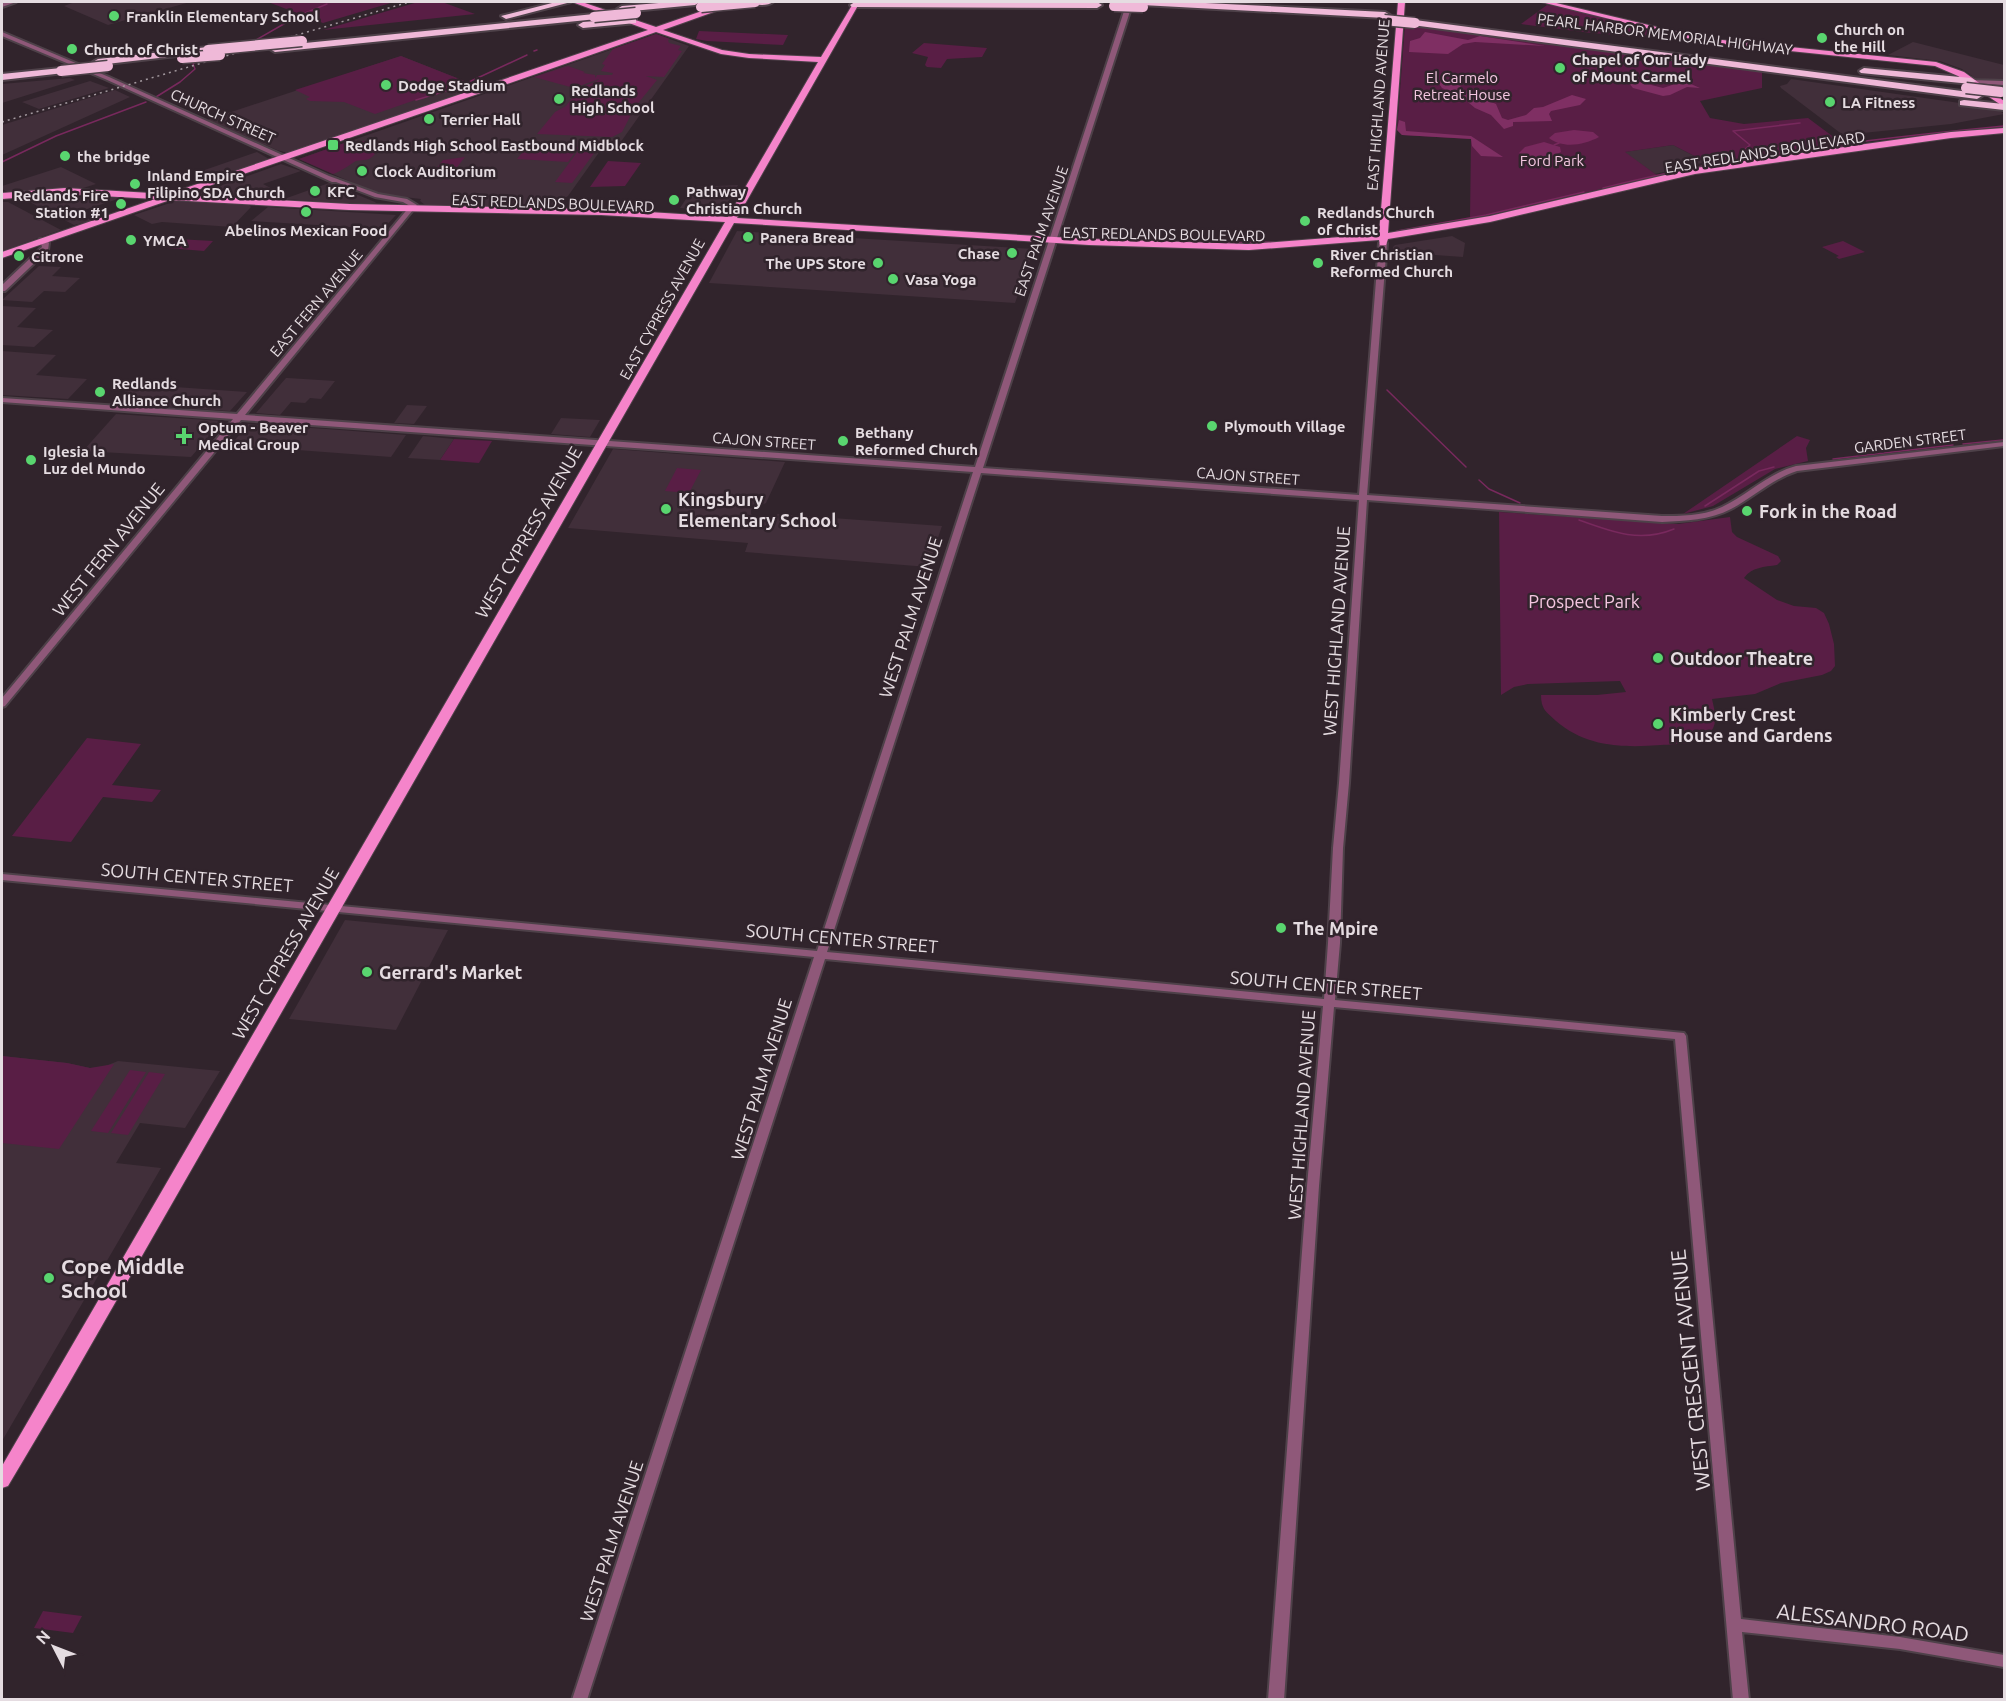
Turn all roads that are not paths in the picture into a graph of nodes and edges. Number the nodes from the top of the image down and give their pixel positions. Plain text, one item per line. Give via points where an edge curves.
1 (13, 2) edge
2 (566, 2) edge
3 (576, 2) edge
4 (736, 2) edge
5 (755, 2) edge
6 (768, 2) edge
7 (1031, 2) edge
8 (1130, 2) edge
9 (1401, 2) edge
10 (1545, 2) edge
11 (856, 3) edge
12 (698, 4) edge
13 (1143, 4) edge
14 (2, 5) edge
15 (1097, 5) junction
16 (635, 17) junction
17 (413, 29) junction
18 (657, 30) junction
19 (2, 34) edge
20 (340, 43) junction
21 (824, 60) junction
22 (1749, 63) junction
23 (56, 69) junction
24 (2, 72) edge
25 (2, 77) edge
26 (1968, 84) junction
27 (2004, 92) edge
28 (2004, 106) edge
29 (2004, 133) edge
30 (285, 158) junction
31 (331, 178) junction
32 (106, 184) dead end
33 (119, 194) junction
34 (137, 194) junction
35 (174, 196) junction
36 (2, 198) edge
37 (377, 203) junction
38 (153, 204) junction
39 (349, 207) junction
40 (409, 209) junction
41 (728, 223) junction
42 (1384, 240) junction
43 (43, 241) junction
44 (1051, 243) junction
45 (2, 255) edge
46 (2, 289) edge
47 (2, 400) edge
48 (241, 417) junction
49 (601, 443) junction
50 (2004, 444) edge
51 (977, 470) junction
52 (1363, 498) junction
53 (1736, 502) joint
54 (2, 704) edge
55 (2, 877) edge
56 (333, 908) junction
57 (819, 954) junction
58 (1328, 1004) junction
59 (1680, 1036) joint
60 (2, 1481) edge
61 (1736, 1625) junction
62 (2004, 1661) edge
63 (579, 1700) edge
64 (1276, 1700) edge
65 (1741, 1700) edge

1 - 14 street
2 - 17 highway via 523,13
3 - 16 main road
4 - 18 main road
5 - 6 highway
5 - 12 highway, bridge
7 - 15 highway, PEARL HARBOR MEMORIAL HIGHWAY
8 - 44 street, EAST PALM AVENUE
9 - 42 main road, EAST HIGHLAND AVENUE
10 - 26 main road via 1703,40 1923,62 1955,70
11 - 15 highway
11 - 21 main road, EAST CYPRESS AVENUE
12 - 16 highway
12 - 17 highway
13 - 15 highway, PEARL HARBOR MEMORIAL HIGHWAY, bridge
13 - 22 highway, PEARL HARBOR MEMORIAL HIGHWAY, bridge via 1416,21
16 - 18 main road
16 - 20 highway
16 - 20 highway, bridge via 594,17
17 - 23 highway, bridge
18 - 21 main road via 728,53
18 - 30 main road
19 - 30 street, CHURCH STREET
20 - 23 highway, bridge
21 - 41 main road, EAST CYPRESS AVENUE
22 - 26 highway, PEARL HARBOR MEMORIAL HIGHWAY
22 - 27 highway, PEARL HARBOR MEMORIAL HIGHWAY via 1977,96
22 - 28 highway via 1937,99
23 - 24 highway
23 - 25 highway
26 - 27 highway, PEARL HARBOR MEMORIAL HIGHWAY, bridge
26 - 28 main road
29 - 42 main road, EAST REDLANDS BOULEVARD via 1707,173 1495,225
30 - 31 street, CHURCH STREET
30 - 35 main road
31 - 37 street
31 - 40 street via 373,195 410,201 414,204
32 - 33 main road
33 - 34 main road, EAST REDLANDS BOULEVARD
33 - 36 main road, EAST REDLANDS BOULEVARD
34 - 35 main road, EAST REDLANDS BOULEVARD
34 - 38 main road
35 - 38 main road
35 - 39 main road, EAST REDLANDS BOULEVARD
37 - 39 main road, EAST REDLANDS BOULEVARD
37 - 40 main road, EAST REDLANDS BOULEVARD
38 - 43 main road
39 - 40 main road, EAST REDLANDS BOULEVARD
40 - 41 main road, EAST REDLANDS BOULEVARD
40 - 48 street, EAST FERN AVENUE
41 - 44 main road, EAST REDLANDS BOULEVARD
41 - 49 main road, EAST CYPRESS AVENUE
42 - 44 main road, EAST REDLANDS BOULEVARD via 1249,252 1167,252
42 - 52 street, EAST HIGHLAND AVENUE
43 - 45 main road
43 - 46 street via 45,248
44 - 51 street, EAST PALM AVENUE
47 - 48 street, CAJON STREET
48 - 49 street, CAJON STREET
48 - 54 street, WEST FERN AVENUE
49 - 51 street, CAJON STREET
49 - 56 main road, WEST CYPRESS AVENUE
50 - 53 street, GARDEN STREET via 1818,465 1776,475
51 - 52 street, CAJON STREET
51 - 57 street, WEST PALM AVENUE
52 - 53 street, CAJON STREET via 1662,519 1702,517
52 - 58 street, WEST HIGHLAND AVENUE
55 - 56 street, SOUTH CENTER STREET
56 - 57 street, SOUTH CENTER STREET
56 - 60 main road, WEST CYPRESS AVENUE
57 - 58 street, SOUTH CENTER STREET
57 - 63 street, WEST PALM AVENUE
58 - 59 street, SOUTH CENTER STREET
58 - 64 street, WEST HIGHLAND AVENUE
59 - 61 street, WEST CRESCENT AVENUE
61 - 62 street, ALESSANDRO ROAD via 1900,1643
61 - 65 street, WEST CRESCENT AVENUE

